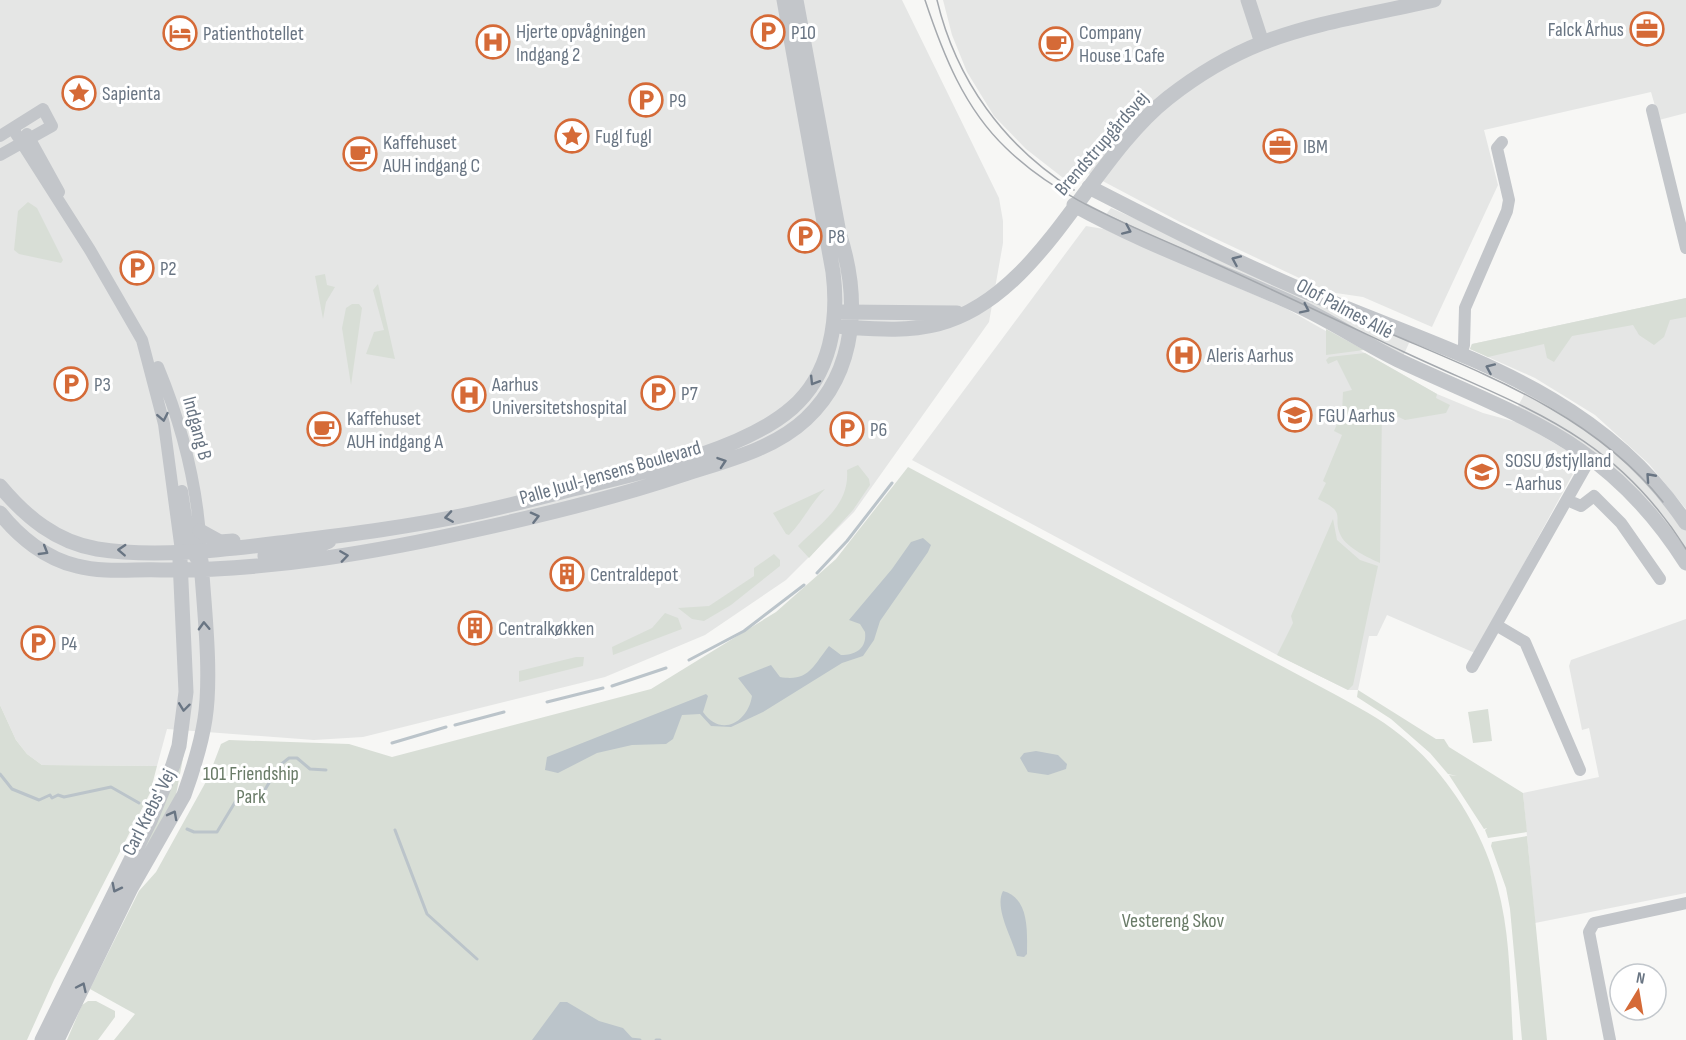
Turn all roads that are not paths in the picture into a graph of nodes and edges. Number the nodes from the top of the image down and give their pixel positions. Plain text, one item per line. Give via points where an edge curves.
1 (784, 0) edge
2 (796, 0) edge
3 (1248, 0) edge
4 (1434, 0) edge
5 (1262, 43) junction
6 (1652, 110) dead end
7 (17, 127) junction
8 (0, 136) edge
9 (26, 141) junction
10 (1502, 142) dead end
11 (0, 155) edge
12 (1089, 187) junction
13 (1686, 189) edge
14 (1672, 193) junction
15 (1074, 205) junction
16 (1686, 248) edge
17 (963, 313) junction
18 (845, 319) junction
19 (142, 340) junction
20 (1461, 355) junction
21 (1591, 457) junction
22 (0, 486) edge
23 (1567, 500) junction
24 (0, 513) edge
25 (1684, 515) edge
26 (200, 531) junction
27 (347, 534) junction
28 (296, 541) junction
29 (195, 557) junction
30 (1686, 563) edge
31 (180, 570) junction
32 (1660, 579) dead end
33 (1496, 625) junction
34 (1472, 667) dead end
35 (1580, 770) dead end
36 (1686, 903) edge
37 (42, 1040) edge
38 (57, 1040) edge
39 (1610, 1040) edge

1 - 18 street via 823,212 842,271
2 - 18 street, Palle Juul-Jensens Boulevard via 846,253
3 - 5 street
4 - 5 street, Brendstrupgårdsvej
5 - 12 street, Brendstrupgårdsvej via 1233,56 1168,99 1141,123
6 - 14 street
7 - 8 street
7 - 9 street
7 - 9 street via 43,109 52,126
9 - 11 street
9 - 19 street
10 - 20 street via 1497,148 1509,200 1507,211 1465,308
12 - 15 street, Brendstrupgårdsvej
20 -> 12 street, Olof Palmes Allé via 1197,242
13 - 14 street
14 - 16 street
15 - 17 street, Brendstrupgårdsvej via 1024,271 995,295
15 -> 21 street, Olof Palmes Allé via 1311,312 1398,360 1526,417
17 - 18 street, Brendstrupgårdsvej
17 - 18 street, Brendstrupgårdsvej via 936,324 888,330
18 -> 27 street, Palle Juul-Jensens Boulevard via 806,393 783,415 741,438 651,469 474,513
29 -> 18 street, Palle Juul-Jensens Boulevard via 291,563 432,540 598,501 735,457 785,434 821,403 842,365
19 - 26 street, Indgang B via 154,359 179,422
19 -> 29 street via 157,389 170,464 179,474
25 -> 20 street, Olof Palmes Allé via 1645,471 1594,426 1538,391
21 - 23 street
21 - 30 street, Olof Palmes Allé via 1644,506
29 -> 22 street, Palle Juul-Jensens Boulevard via 72,542 34,521
23 - 32 street via 1581,506 1594,496 1621,523
23 - 33 street
24 -> 31 street, Palle Juul-Jensens Boulevard via 33,545 75,566
26 - 28 street via 220,542
26 - 29 street, Indgang B
27 - 28 street, Palle Juul-Jensens Boulevard
27 - 29 street via 310,549
28 - 29 street, Palle Juul-Jensens Boulevard
29 - 31 street, Palle Juul-Jensens Boulevard
29 - 31 street, Carl Krebs' Vej
38 -> 29 street, Carl Krebs' Vej via 193,771 207,693
31 -> 37 street, Carl Krebs' Vej via 186,692 179,746 150,821
33 - 34 street
33 - 35 street via 1525,642
36 - 39 street via 1590,927

